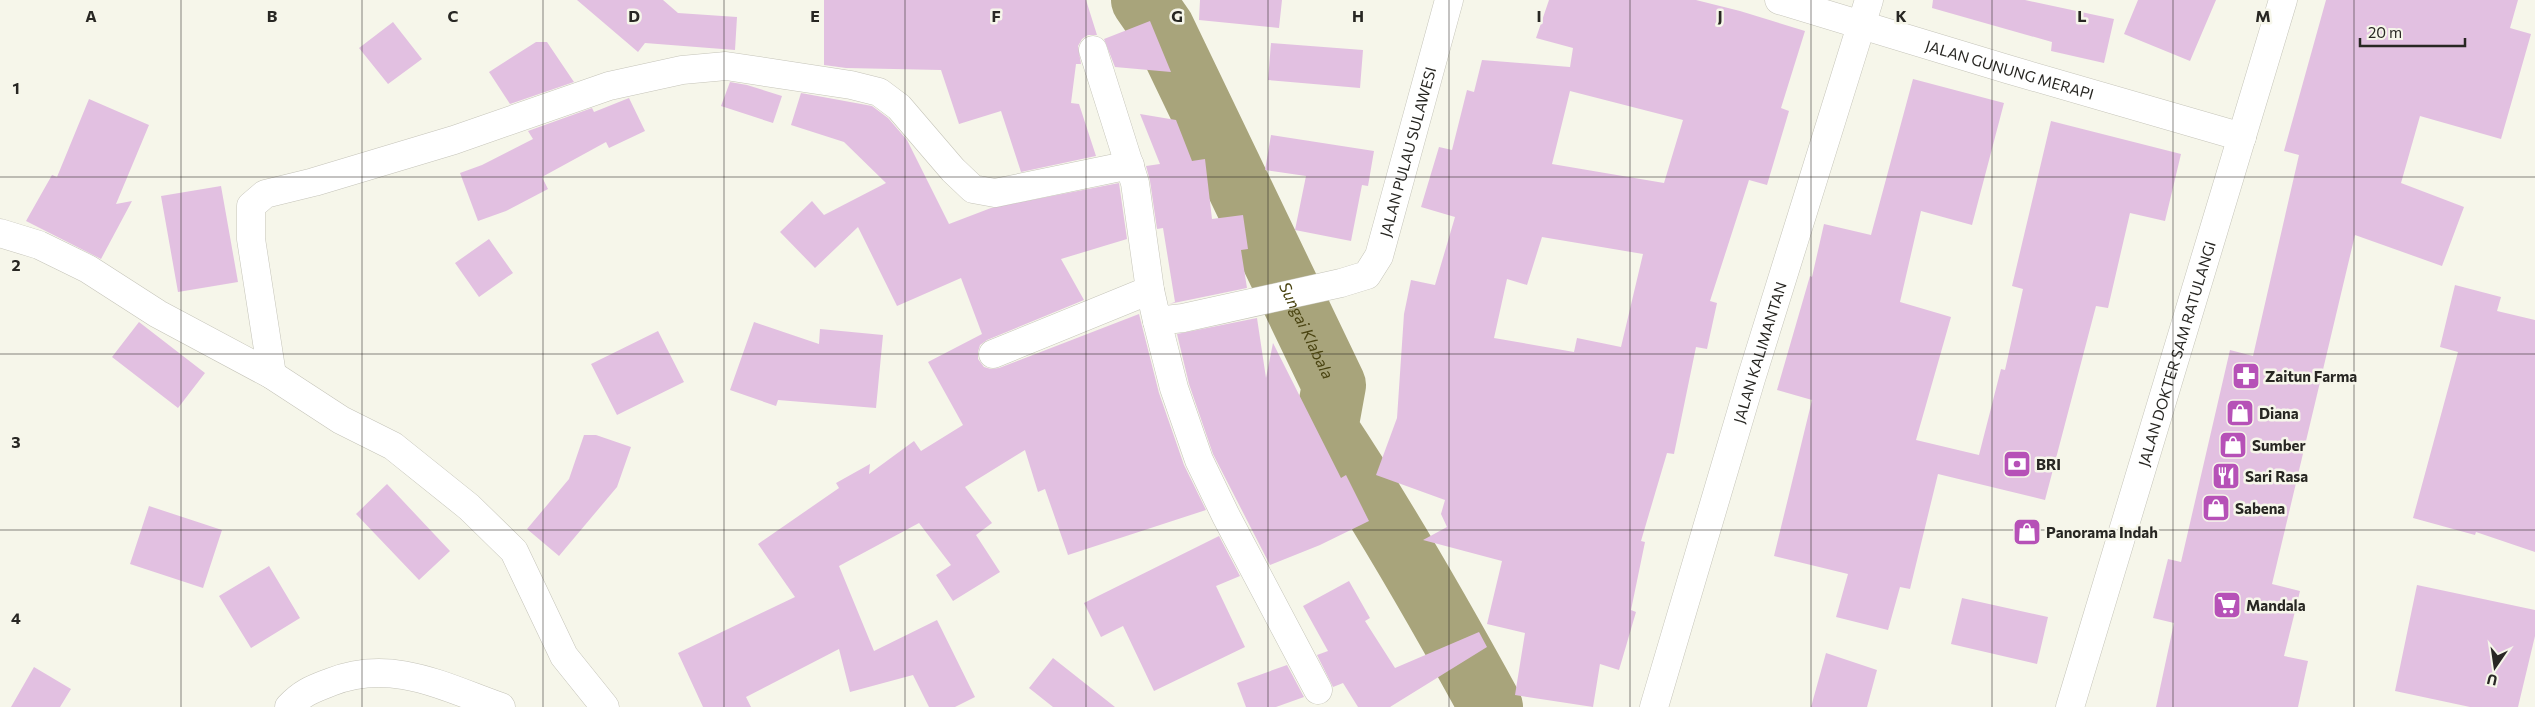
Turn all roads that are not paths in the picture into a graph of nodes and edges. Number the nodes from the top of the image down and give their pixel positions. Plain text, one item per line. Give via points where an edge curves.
1 (1449, 0) edge
2 (1778, 0) edge
3 (2283, 0) edge
4 (1866, 12) edge
5 (1093, 50) dead end
6 (2242, 137) junction
7 (1130, 165) junction
8 (0, 233) edge
9 (1150, 290) junction
10 (1157, 321) junction
11 (993, 354) dead end
12 (272, 375) junction
13 (1318, 690) dead end
14 (289, 707) edge
15 (501, 707) edge
16 (605, 707) edge
17 (1654, 707) edge
18 (2070, 707) edge

1 - 10 street, JALAN PULAU SULAWESI via 1379,256 1367,275 1248,304
2 - 4 street, JALAN GUNUNG MERAPI
3 - 6 street, JALAN DOKTER SAM RATULANGI
4 - 6 street, JALAN GUNUNG MERAPI via 2006,69
4 - 17 street, JALAN KALIMANTAN via 1751,379
5 - 7 street
6 - 18 street, JALAN DOKTER SAM RATULANGI
7 - 9 street
7 - 12 street via 994,193 973,189 899,107 878,92 726,66 682,70 609,86 454,140 265,194 251,206 251,239
8 - 12 street via 39,245 88,269 158,314
9 - 10 street
9 - 11 street
10 - 13 street via 1174,388 1199,460
12 - 16 street via 341,420 393,446 469,508 508,545 564,656
14 - 15 street via 302,694 351,674 375,672 408,674

